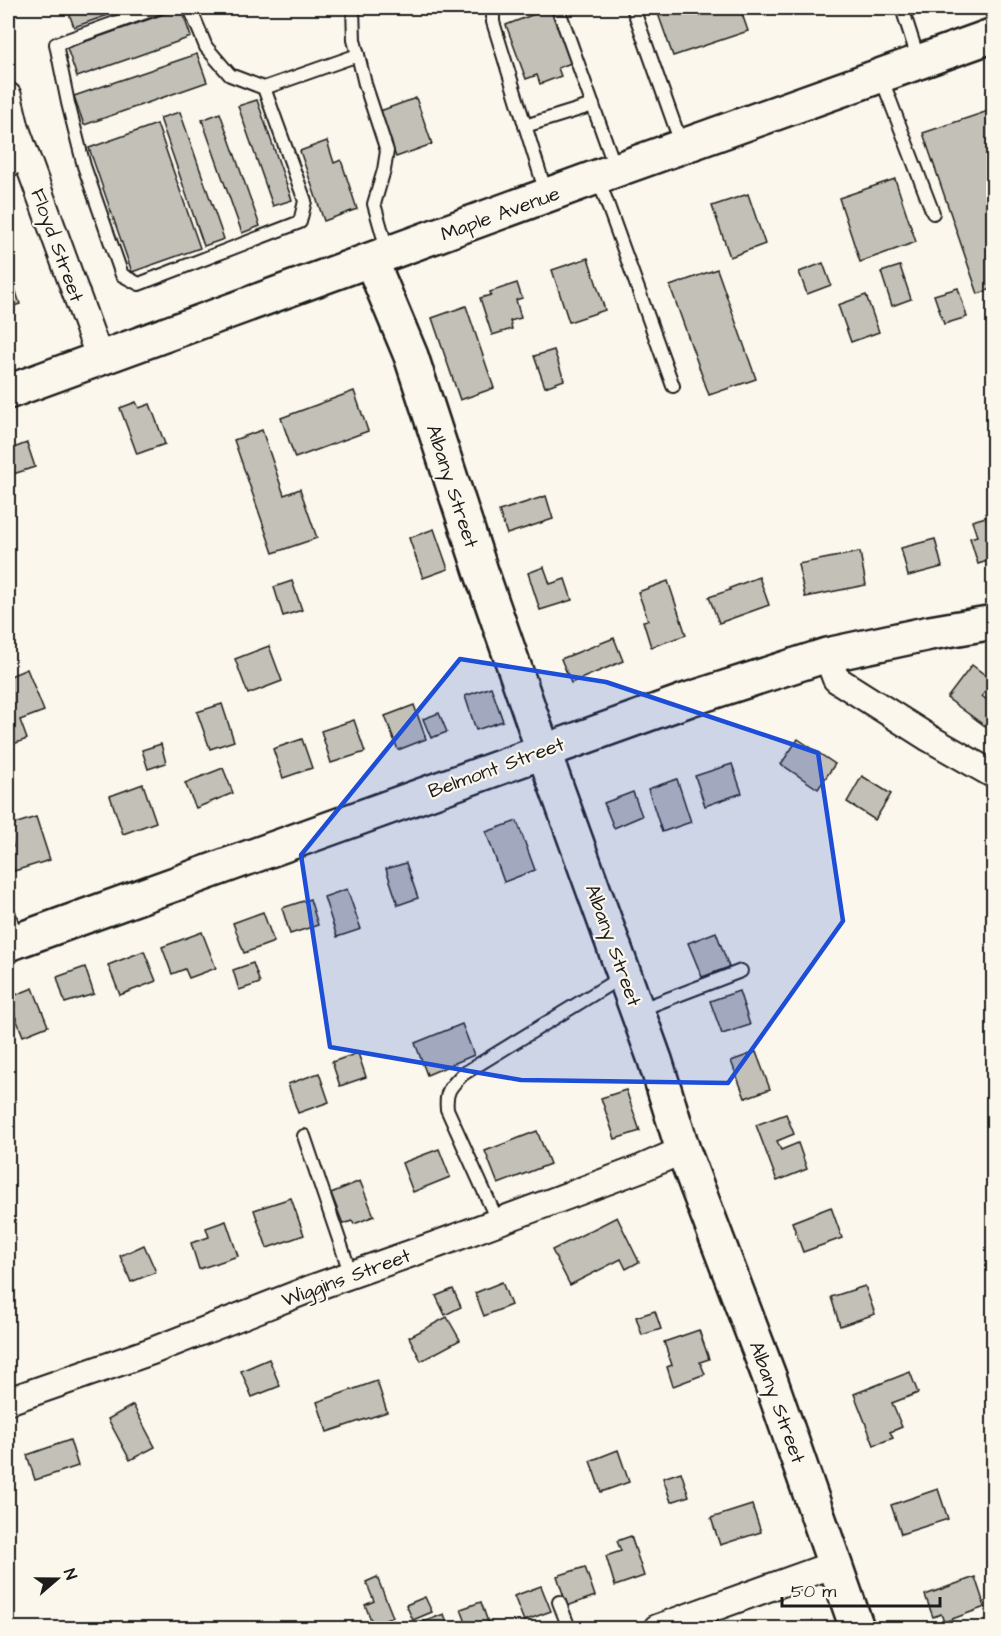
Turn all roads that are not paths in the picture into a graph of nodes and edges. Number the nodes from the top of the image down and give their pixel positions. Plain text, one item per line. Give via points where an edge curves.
1 (156, 8) edge
2 (190, 8) edge
3 (353, 8) edge
4 (493, 8) edge
5 (558, 8) edge
6 (633, 8) edge
7 (902, 8) edge
8 (993, 35) edge
9 (358, 55) junction
10 (919, 62) junction
11 (881, 76) junction
12 (264, 88) junction
13 (8, 96) edge
14 (593, 105) junction
15 (525, 126) junction
16 (682, 147) junction
17 (18, 167) edge
18 (607, 174) junction
19 (547, 196) junction
20 (933, 213) dead end
21 (380, 257) junction
22 (100, 359) junction
23 (673, 386) dead end
24 (8, 392) edge
25 (993, 622) edge
26 (827, 655) junction
27 (543, 750) junction
28 (993, 774) edge
29 (11, 932) edge
30 (741, 971) dead end
31 (625, 975) junction
32 (637, 1011) junction
33 (304, 1136) dead end
34 (683, 1150) junction
35 (498, 1222) junction
36 (351, 1275) junction
37 (8, 1401) edge
38 (835, 1564) junction
39 (559, 1602) dead end
40 (569, 1629) edge
41 (657, 1629) edge
42 (858, 1629) edge

1 - 12 lane via 56,44 84,166 122,275 139,284 300,222 305,201
2 - 12 lane via 206,47 230,75
3 - 9 lane
4 - 15 lane via 493,22
5 - 14 lane
6 - 16 lane
7 - 10 lane
8 - 10 street, Maple Avenue
9 - 12 lane
9 - 21 lane via 387,151 374,204
10 - 11 street, Maple Avenue
11 - 16 street, Maple Avenue
11 - 20 lane
13 - 17 street, Floyd Street via 16,129
14 - 15 lane
14 - 18 lane
15 - 19 lane
16 - 18 street, Maple Avenue
17 - 22 street, Floyd Street
18 - 19 street, Maple Avenue
18 - 23 lane
19 - 21 street, Maple Avenue
21 - 22 street, Maple Avenue
21 - 27 street, Albany Street
22 - 24 street, Maple Avenue
25 - 26 street, Belmont Street
26 - 27 street, Belmont Street
26 - 28 street via 836,679
27 - 29 street, Belmont Street
27 - 31 street, Albany Street
30 - 32 lane
31 - 32 street, Albany Street
31 - 35 lane via 463,1074 451,1086 447,1109
32 - 34 street, Albany Street
33 - 36 lane
34 - 35 street, Wiggins Street
34 - 38 street, Albany Street
35 - 36 street, Wiggins Street
36 - 37 street, Wiggins Street
38 - 41 street
38 - 42 street, Albany Street
39 - 40 lane

